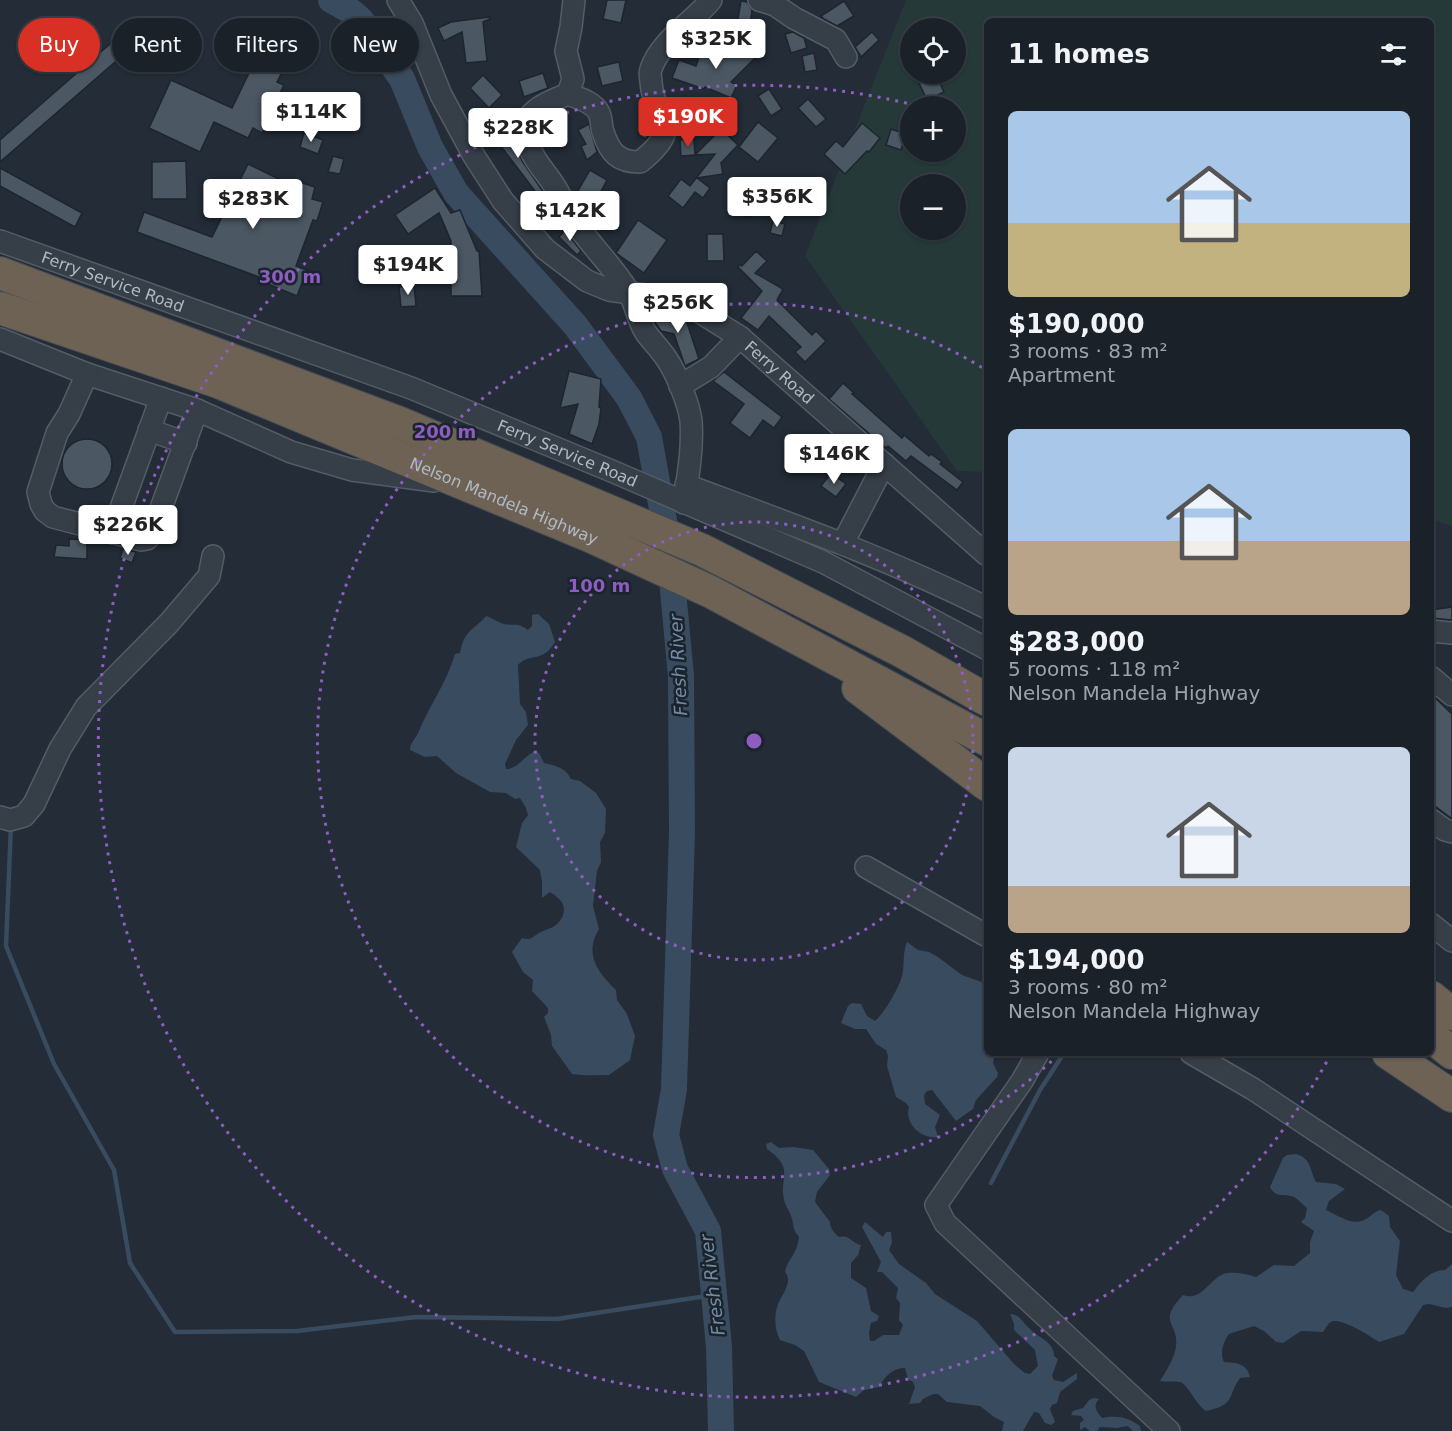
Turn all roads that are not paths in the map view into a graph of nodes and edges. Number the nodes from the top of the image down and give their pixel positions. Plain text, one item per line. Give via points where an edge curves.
1 (398, 0) edge
2 (574, 0) edge
3 (711, 0) edge
4 (759, 0) edge
5 (846, 57) dead end
6 (568, 94) junction
7 (0, 241) edge
8 (0, 273) edge
9 (629, 292) junction
10 (0, 308) edge
11 (740, 337) junction
12 (0, 339) edge
13 (87, 374) junction
14 (680, 386) junction
15 (160, 398) junction
16 (198, 410) junction
17 (149, 430) junction
18 (186, 443) junction
19 (884, 464) junction
20 (468, 486) junction
21 (685, 494) junction
22 (112, 533) junction
23 (843, 543) junction
24 (984, 552) edge
25 (213, 555) dead end
26 (984, 606) edge
27 (746, 610) junction
28 (1434, 631) edge
29 (1452, 633) edge
30 (984, 647) edge
31 (1434, 680) edge
32 (1452, 695) edge
33 (984, 698) edge
34 (984, 738) edge
35 (984, 782) edge
36 (0, 818) edge
37 (1434, 822) edge
38 (1452, 832) edge
39 (866, 867) dead end
40 (1434, 926) edge
41 (984, 934) edge
42 (1452, 941) edge
43 (1434, 999) edge
44 (1452, 1014) edge
45 (1434, 1038) edge
46 (1452, 1053) edge
47 (1036, 1056) edge
48 (1196, 1056) edge
49 (1392, 1056) edge
50 (1452, 1096) edge
51 (1452, 1221) edge
52 (1169, 1431) edge

1 - 9 street, Ferry Road via 412,23 441,95 502,201 545,249 587,281 609,290
2 - 6 street via 566,51 573,80
3 - 6 street via 661,52 650,70 651,88 665,123 665,134 640,162 620,159 603,132 600,113 591,104
4 - 5 street via 775,4 836,40
6 - 9 street via 533,112 525,128 531,151 574,222
7 - 21 street, Ferry Service Road via 411,388 614,472
8 - 33 highway, Nelson Mandela Highway via 400,423 598,505 702,550 903,652
9 - 11 street, Ferry Road via 658,297 698,312
9 - 14 street via 645,332 667,359
10 - 20 highway, Nelson Mandela Highway via 218,382
11 - 14 street via 711,367
11 - 19 street, Ferry Road
12 - 13 street
13 - 15 street
13 - 22 street via 57,433 38,492 40,504 53,517
14 - 21 street via 691,419
15 - 16 street
15 - 17 street
16 - 18 street
16 - 20 street via 291,453 342,467
17 - 18 street
17 - 22 street
18 - 22 street via 152,533 141,540
19 - 23 street
19 - 24 street, Ferry Road
20 - 27 highway, Nelson Mandela Highway via 592,537
21 - 23 street
21 - 30 street, Ferry Service Road
23 - 26 street
25 - 36 street via 210,576 86,707 60,749 34,804 24,816
27 - 34 highway, Nelson Mandela Highway
27 - 35 highway
28 - 29 street
31 - 32 street
37 - 38 street
39 - 41 street
40 - 42 street
43 - 44 highway
45 - 46 highway
47 - 52 street via 936,1205 945,1223
48 - 51 street via 1253,1089
49 - 50 highway

